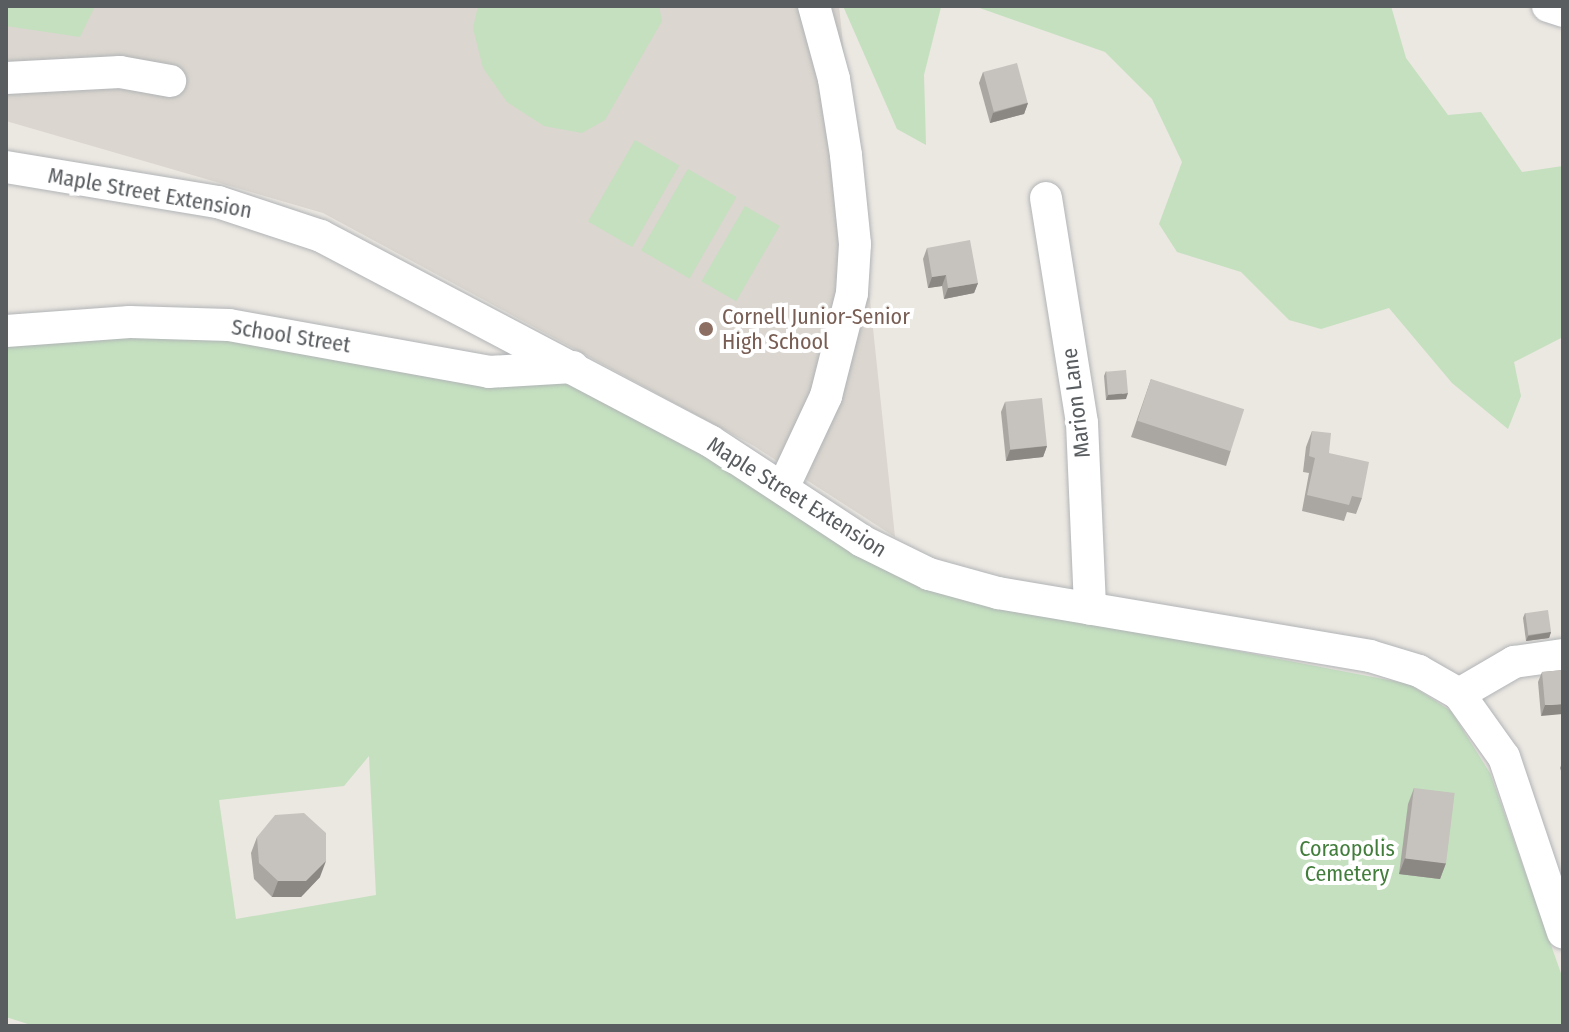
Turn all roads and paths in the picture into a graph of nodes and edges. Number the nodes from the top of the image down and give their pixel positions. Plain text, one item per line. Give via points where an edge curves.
1 (814, 6) edge
2 (1548, 6) edge
3 (1563, 11) edge
4 (6, 78) edge
5 (170, 81) dead end
6 (6, 167) edge
7 (1046, 198) dead end
8 (6, 331) edge
9 (573, 367) junction
10 (783, 488) junction
11 (1090, 609) junction
12 (1563, 655) edge
13 (1459, 694) junction
14 (1563, 932) edge

1 - 10 street via 834,79 846,155 853,281 826,396
2 - 3 street
4 - 5 street via 120,72
6 - 9 street, Maple Street Extension via 218,202 287,221
7 - 11 street, Marion Lane via 1082,423
8 - 9 street, School Street via 130,322 229,325 489,372
9 - 10 street, Maple Street Extension via 710,441
10 - 11 street, Maple Street Extension via 862,541 916,569 987,591
11 - 13 street, Maple Street Extension via 1370,656 1419,671
12 - 13 street via 1514,662
13 - 14 street, Maple Street Extension via 1491,733 1516,784

